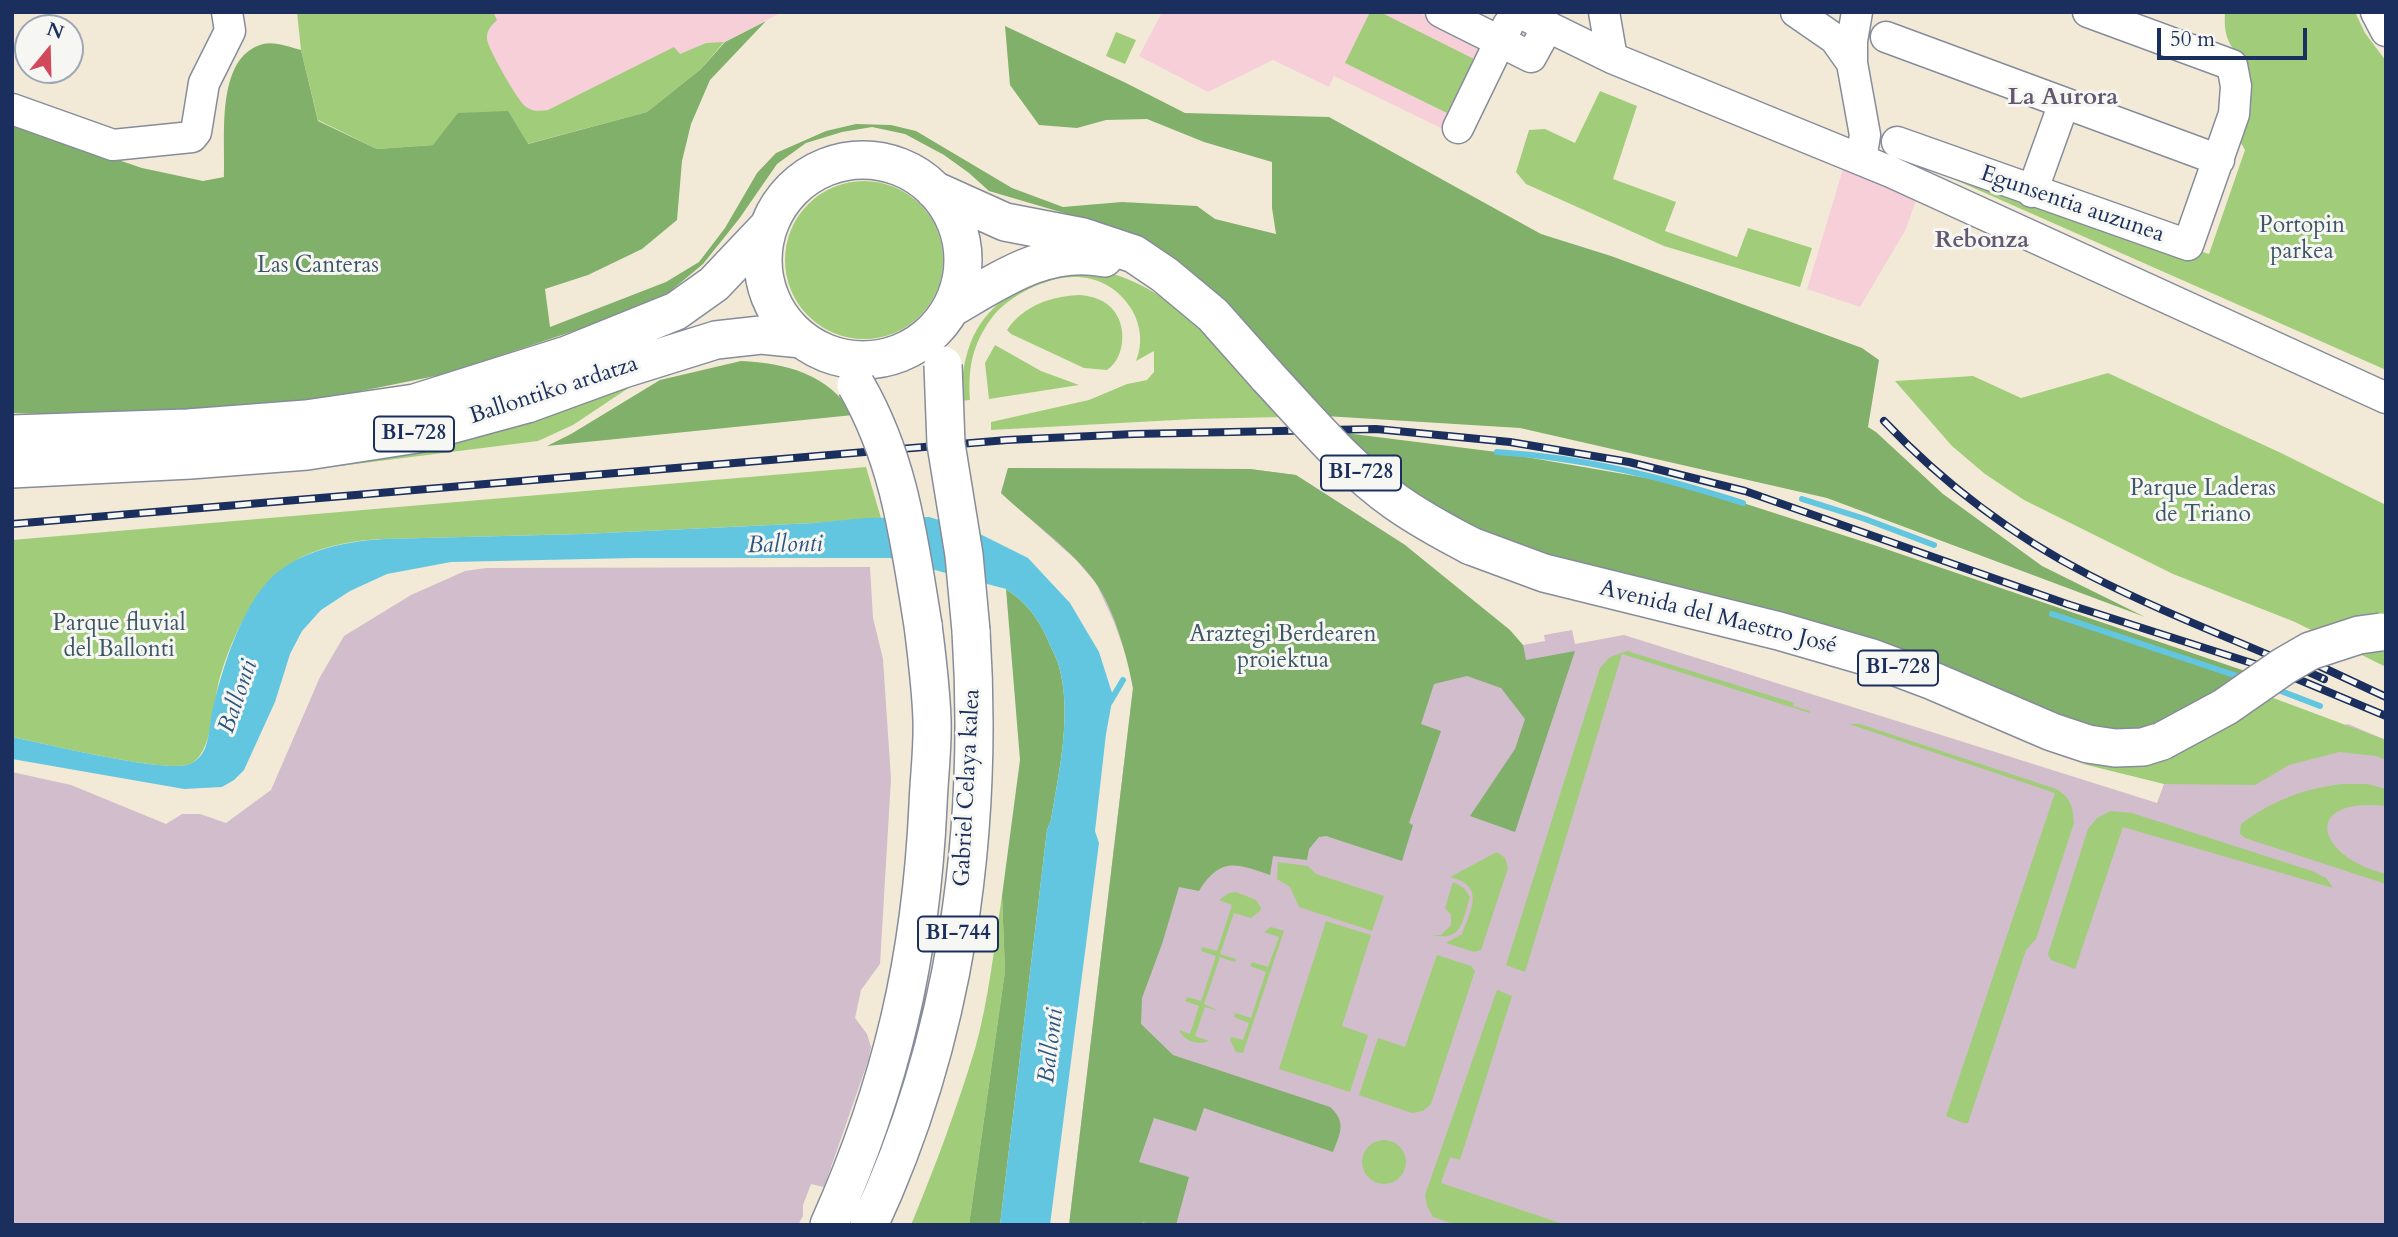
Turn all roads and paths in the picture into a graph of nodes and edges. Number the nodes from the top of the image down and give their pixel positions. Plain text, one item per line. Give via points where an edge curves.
1 (227, 12) edge
2 (1441, 12) edge
3 (1516, 12) edge
4 (1604, 12) edge
5 (2088, 12) edge
6 (2376, 12) edge
7 (1857, 13) edge
8 (1807, 19) edge
9 (1548, 26) junction
10 (2386, 31) edge
11 (1886, 37) dead end
12 (1500, 42) junction
13 (1612, 58) junction
14 (1852, 63) junction
15 (2064, 103) junction
16 (12, 109) edge
17 (1458, 128) dead end
18 (1896, 142) dead end
19 (1861, 159) junction
20 (2219, 160) junction
21 (934, 190) junction
22 (2032, 192) junction
23 (768, 227) junction
24 (1165, 275) junction
25 (946, 316) junction
26 (813, 346) junction
27 (2386, 398) edge
28 (12, 435) edge
29 (12, 469) edge
30 (2384, 633) edge
31 (829, 1225) edge
32 (869, 1225) edge

1 - 16 street via 230,32 204,83 192,137 113,145
2 - 12 street
3 - 9 street
3 - 12 street
4 - 13 street
5 - 20 street, Egunsentia auzunea via 2232,65 2234,114
6 - 10 street
7 - 8 street via 1846,20
7 - 14 street
8 - 14 street via 1835,39
9 - 12 street via 1531,57
9 - 13 street
11 - 15 street
12 - 17 street
13 - 19 street
14 - 19 street via 1865,135
15 - 20 street
15 - 22 street
18 - 22 street, Egunsentia auzunea
19 - 27 street
20 - 22 street, Egunsentia auzunea via 2188,245
21 - 23 main road, BI-728 via 891,164 841,163 796,185 779,204
21 - 24 main road, BI-728 via 1005,222 1083,237 1135,254
21 - 25 main road, BI-728 via 953,216 962,247 961,279
23 - 26 main road, BI-728 via 763,258 767,289 780,316
23 - 28 main road, Ballontiko ardatza / BI-728 via 714,284 676,311 567,355 415,402 293,420
24 - 25 main road, BI-728 via 1093,256 1048,258 1010,274
24 - 30 main road, Avenida del Maestro José / BI-728, bridge via 1213,315 1363,475 1395,501 1471,546 1544,573 1872,658 2088,744 2143,747 2162,741 2214,714 2310,651 2359,635
25 - 26 main road, BI-728 via 923,341 875,360 849,359
25 - 32 main road, Gabriel Celaya kalea / BI-744, bridge via 946,444 964,555 975,716 968,856 943,1011 918,1102
26 - 29 main road, Ballontiko ardatza / BI-728 via 761,335 716,340 527,404 417,434 307,451
26 - 31 main road, Gabriel Celaya kalea / BI-744, bridge via 856,385 882,436 898,487 923,625 932,723 925,855 907,993 868,1130

